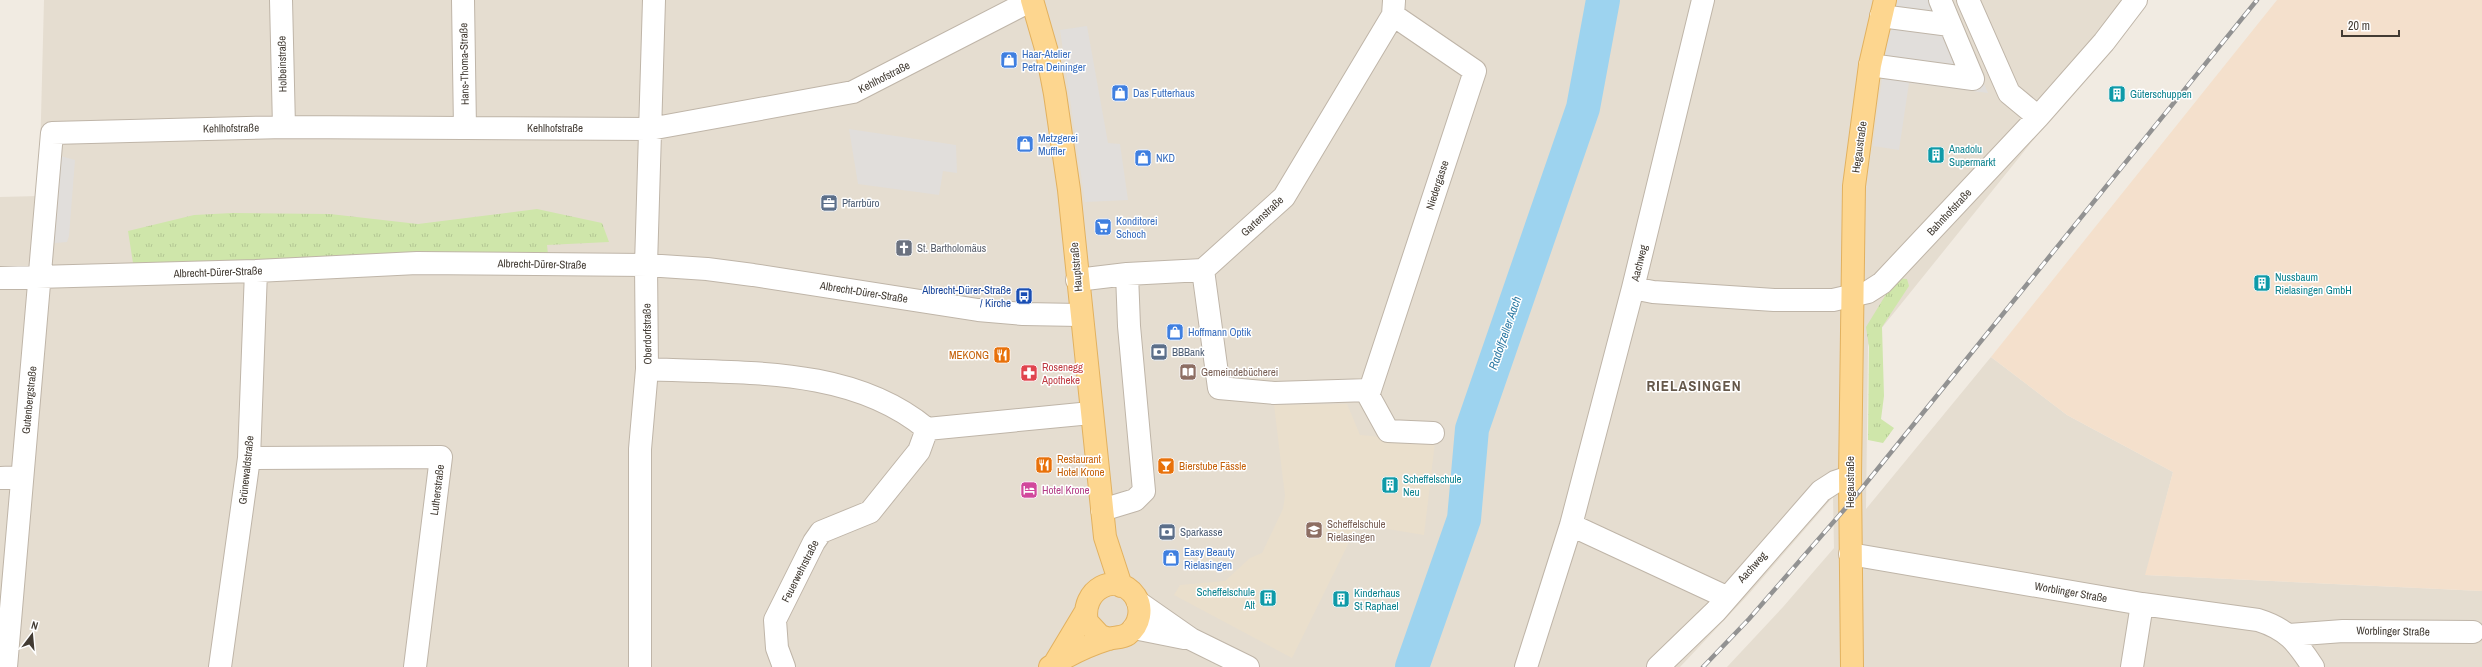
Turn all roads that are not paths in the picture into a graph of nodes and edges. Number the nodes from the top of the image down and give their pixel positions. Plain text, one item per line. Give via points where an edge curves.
1 (281, 0) edge
2 (463, 0) edge
3 (654, 0) edge
4 (1032, 0) edge
5 (1702, 0) edge
6 (1940, 0) edge
7 (1968, 0) edge
8 (2136, 0) edge
9 (1393, 8) edge
10 (1883, 8) edge
11 (1950, 25) junction
12 (1870, 64) junction
13 (2038, 117) junction
14 (284, 127) junction
15 (465, 128) junction
16 (650, 129) junction
17 (52, 133) joint
18 (646, 265) junction
19 (1203, 270) junction
20 (256, 271) junction
21 (1127, 274) junction
22 (41, 276) junction
23 (0, 278) edge
24 (1076, 280) junction
25 (1633, 288) junction
26 (1852, 296) junction
27 (1080, 315) junction
28 (647, 369) junction
29 (1366, 391) junction
30 (1091, 413) junction
31 (927, 429) junction
32 (1433, 433) dead end
33 (249, 458) junction
34 (1850, 477) junction
35 (10, 478) edge
36 (1102, 510) junction
37 (1571, 525) junction
38 (1105, 537) junction
39 (1850, 554) junction
40 (1121, 586) junction
41 (1097, 590) junction
42 (1726, 597) junction
43 (1138, 602) junction
44 (2142, 604) junction
45 (1085, 613) junction
46 (1134, 628) junction
47 (2473, 632) dead end
48 (2289, 635) junction
49 (1109, 639) junction
50 (1191, 639) junction
51 (1053, 665) edge
52 (1243, 666) edge
53 (6, 667) edge
54 (220, 667) edge
55 (414, 667) edge
56 (640, 667) edge
57 (784, 667) edge
58 (1526, 667) edge
59 (1658, 667) edge
60 (1852, 667) edge
61 (2132, 667) edge
62 (2313, 667) edge

1 - 14 street, Holbeinstraße
2 - 15 street, Hans-Thoma-Straße
3 - 16 street, Oberdorfstraße
4 - 16 street, Kehlhofstraße via 853,92
4 - 24 main road, Hauptstraße via 1047,52 1055,94 1068,190
5 - 25 street, Aachweg
6 - 11 street
7 - 13 street via 2009,93
8 - 13 street, Bahnhofstraße via 2104,42
9 - 19 street, Gartenstraße via 1284,198
9 - 29 street, Niedergasse via 1474,71 1370,390
10 - 11 street
10 - 12 main road, Hegaustraße
11 - 12 street via 1973,79
12 - 26 main road, Hegaustraße via 1854,186
13 - 26 street, Bahnhofstraße via 1882,283 1868,292
14 - 15 street, Kehlhofstraße
14 - 17 street, Kehlhofstraße
15 - 16 street, Kehlhofstraße
16 - 18 street, Oberdorfstraße
17 - 22 street, Gutenbergstraße
18 - 20 street, Albrecht-Dürer-Straße via 417,263
18 - 27 street, Albrecht-Dürer-Straße via 753,275 978,310
18 - 28 street, Oberdorfstraße
19 - 21 street
19 - 29 street via 1219,388 1274,393
20 - 22 street, Albrecht-Dürer-Straße
20 - 33 street, Grünewaldstraße
21 - 24 street
21 - 36 street via 1129,326 1144,491 1135,500
22 - 23 street, Albrecht-Dürer-Straße
22 - 35 street, Gutenbergstraße
24 - 27 main road, Hauptstraße
25 - 26 street via 1653,292 1774,300 1833,300
25 - 37 street, Aachweg
26 - 34 main road, Hegaustraße
27 - 30 main road, Hauptstraße
28 - 31 street via 797,377 825,381 857,391 908,413
28 - 56 street, Oberdorfstraße via 640,449
29 - 32 street via 1388,431
30 - 31 street
30 - 36 main road, Hauptstraße
31 - 57 street, Feuerwehrstraße via 919,451 870,512 821,532 814,542 775,620 776,648
33 - 54 street, Grünewaldstraße
33 - 55 street, Lutherstraße via 441,457
34 - 39 main road, Hegaustraße
34 - 42 street, Aachweg via 1835,482 1821,491
35 - 53 street, Gutenbergstraße
36 - 38 main road, Hauptstraße
37 - 42 street
37 - 58 street, Aachweg
38 - 40 main road
38 - 41 main road
39 - 44 street, Worblinger Straße
39 - 60 main road, Hegaustraße
40 - 41 main road via 1104,586
40 - 43 main road via 1134,595
41 - 45 main road via 1086,604
42 - 59 street, Aachweg via 1716,611
43 - 46 main road via 1139,620
43 - 50 street
44 - 48 street, Worblinger Straße via 2258,620 2275,625
44 - 61 street
45 - 49 main road via 1093,630
45 - 51 main road
46 - 49 main road via 1119,638
46 - 50 street
47 - 48 street, Worblinger Straße via 2343,631
48 - 62 street, Worblinger Straße
49 - 51 main road
50 - 52 street

